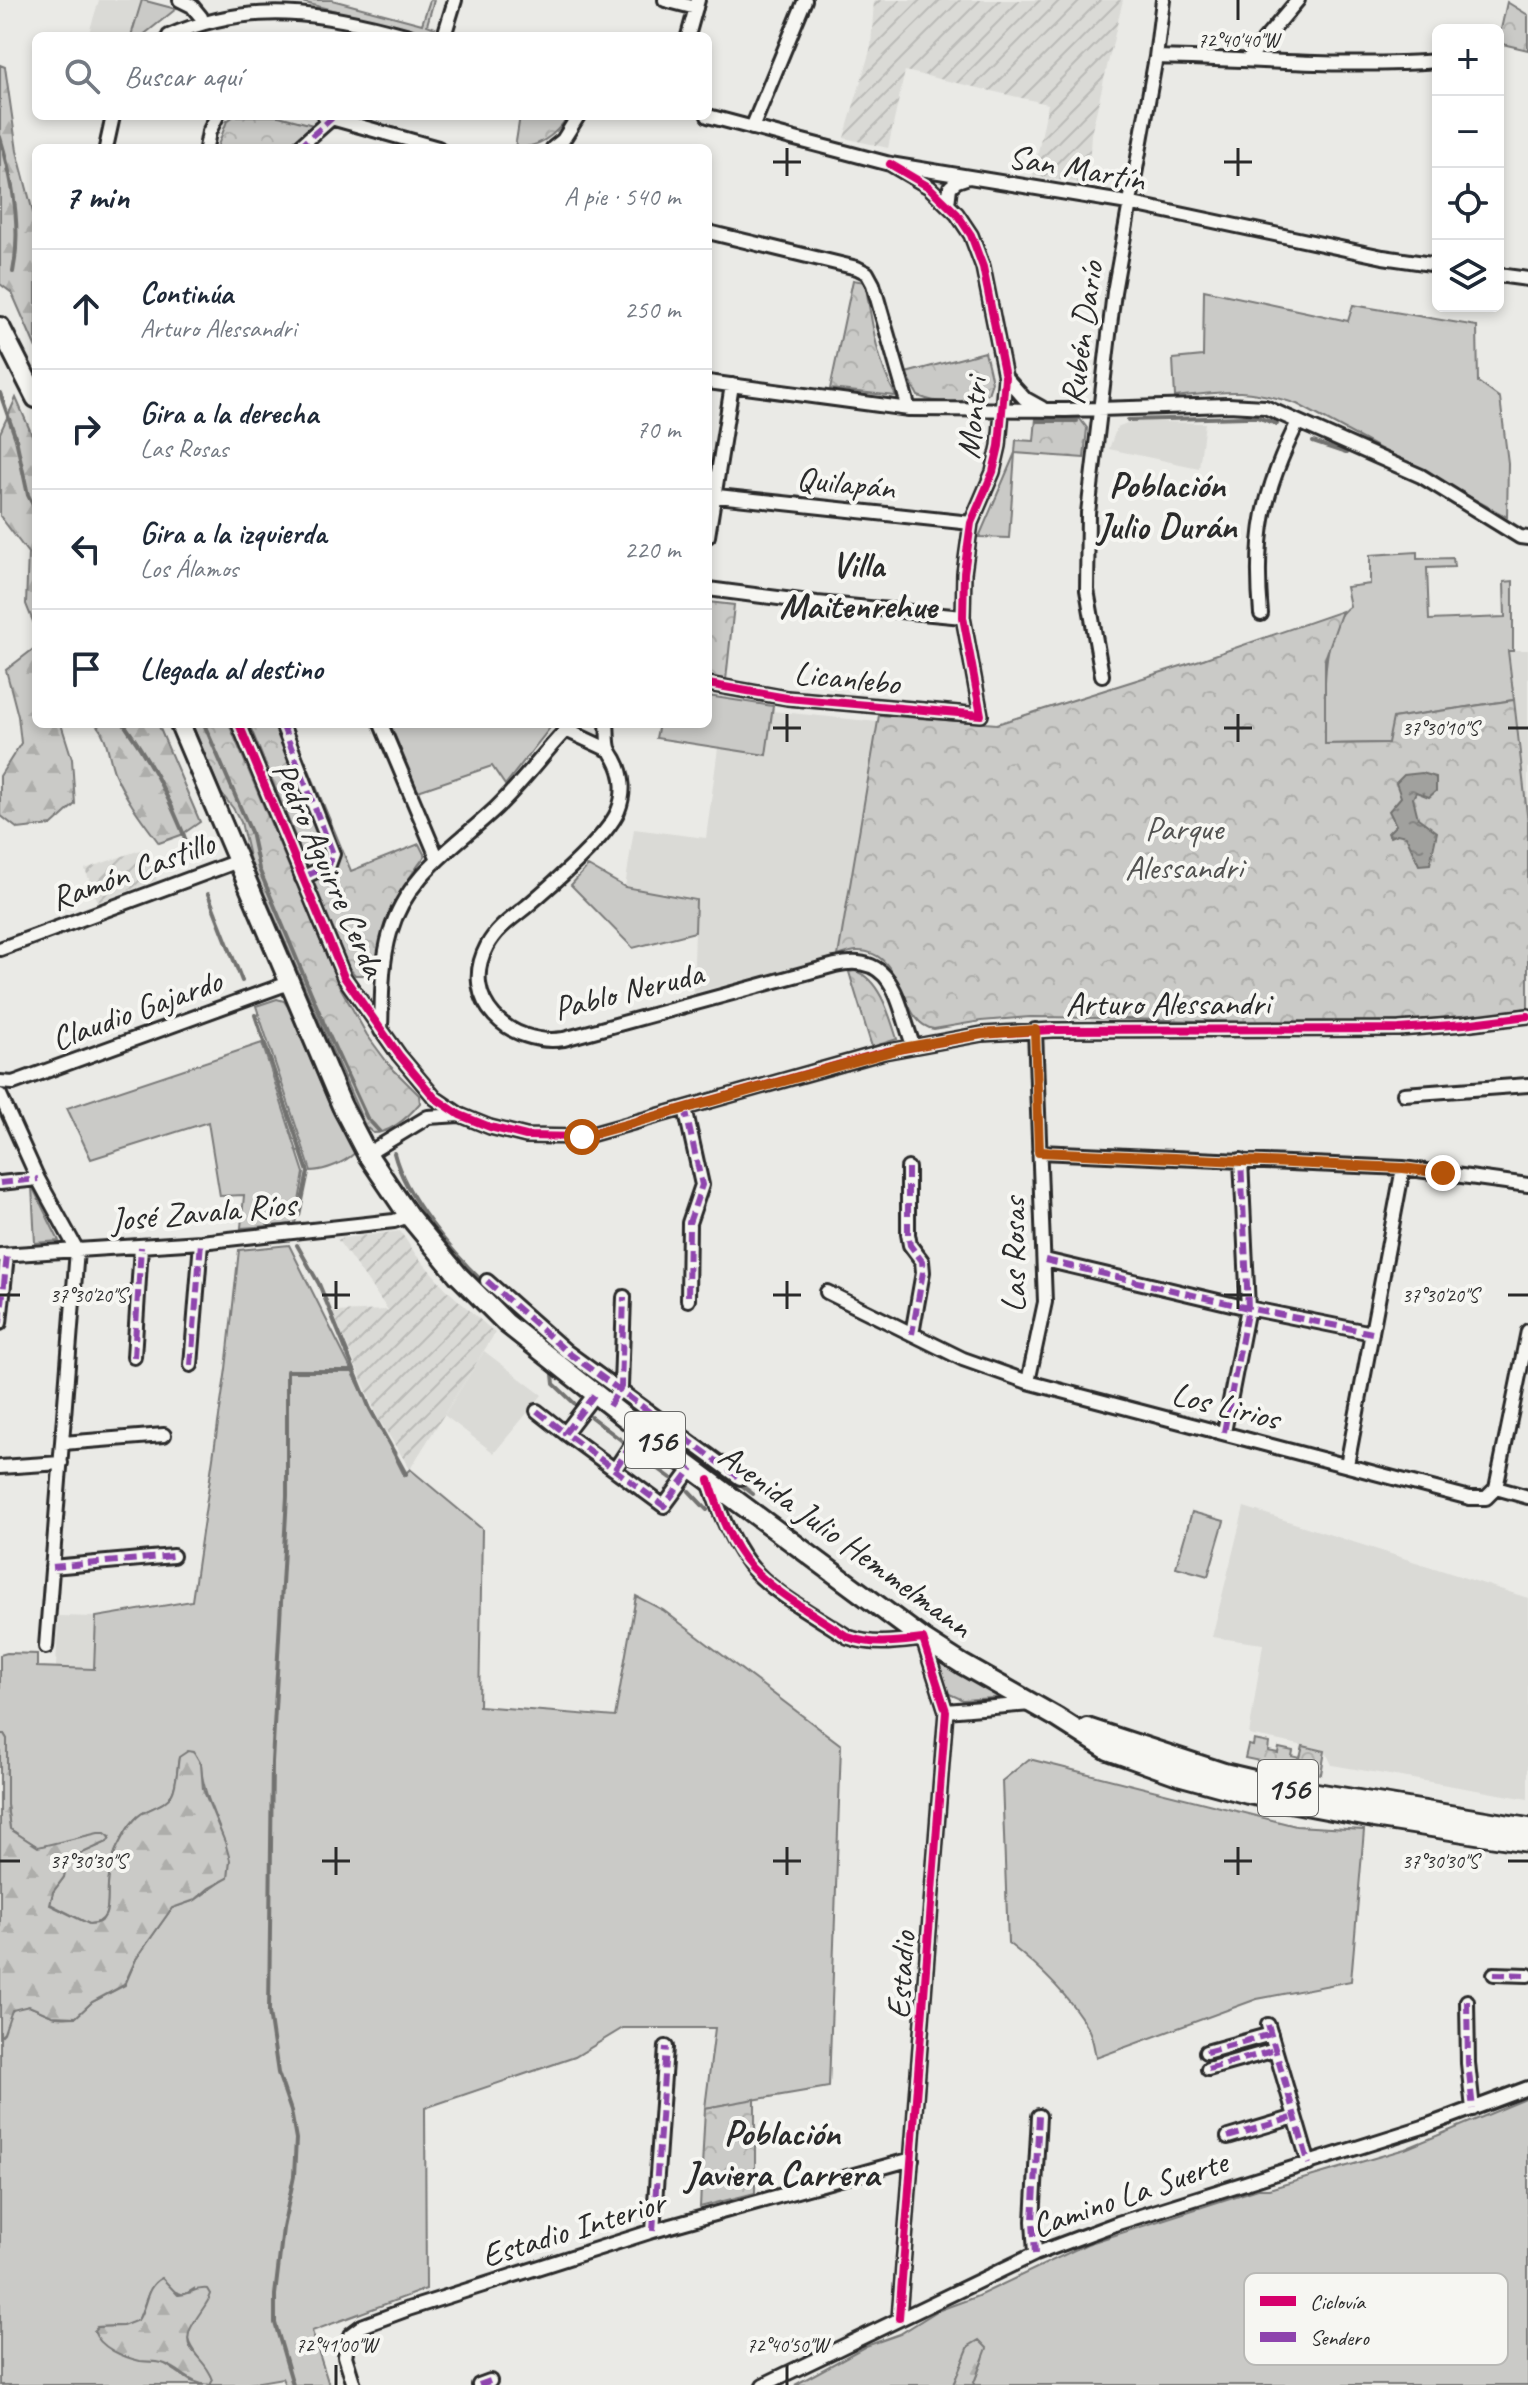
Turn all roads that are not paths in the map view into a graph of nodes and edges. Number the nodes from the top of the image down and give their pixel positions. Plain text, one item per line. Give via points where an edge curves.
1 (180, 0) edge
2 (197, 0) edge
3 (455, 0) edge
4 (665, 0) edge
5 (805, 0) edge
6 (1163, 0) edge
7 (1298, 0) edge
8 (697, 4) edge
9 (201, 17) junction
10 (176, 32) edge
11 (394, 32) edge
12 (445, 32) edge
13 (689, 32) edge
14 (1156, 57) junction
15 (1249, 58) junction
16 (1432, 61) edge
17 (712, 117) edge
18 (112, 120) edge
19 (215, 120) edge
20 (325, 120) edge
21 (339, 120) edge
22 (576, 120) edge
23 (752, 128) junction
24 (107, 144) edge
25 (207, 144) edge
26 (302, 144) edge
27 (424, 144) edge
28 (558, 144) edge
29 (890, 164) junction
30 (966, 178) junction
31 (1128, 203) junction
32 (948, 204) junction
33 (712, 233) edge
34 (1432, 264) edge
35 (1504, 276) edge
36 (1528, 279) edge
37 (0, 327) edge
38 (1005, 377) junction
39 (712, 382) edge
40 (732, 385) junction
41 (32, 390) edge
42 (909, 409) junction
43 (1004, 409) junction
44 (1045, 409) junction
45 (1098, 409) junction
46 (1298, 422) junction
47 (712, 496) edge
48 (971, 523) junction
49 (1528, 538) edge
50 (712, 590) edge
51 (1261, 614) dead end
52 (963, 617) junction
53 (1102, 675) dead end
54 (712, 685) edge
55 (981, 715) joint
56 (182, 728) edge
57 (241, 728) edge
58 (284, 728) edge
59 (383, 728) edge
60 (569, 728) edge
61 (572, 728) edge
62 (607, 728) edge
63 (609, 750) junction
64 (437, 857) junction
65 (238, 861) junction
66 (302, 878) junction
67 (0, 949) edge
68 (383, 982) junction
69 (289, 983) junction
70 (359, 999) junction
71 (1528, 1016) edge
72 (1035, 1030) junction
73 (381, 1032) junction
74 (913, 1045) junction
75 (0, 1082) edge
76 (1528, 1085) edge
77 (1404, 1094) dead end
78 (0, 1095) edge
79 (435, 1098) junction
80 (685, 1108) junction
81 (460, 1115) junction
82 (428, 1117) junction
83 (1039, 1152) junction
84 (367, 1154) junction
85 (1241, 1160) junction
86 (908, 1168) dead end
87 (1403, 1168) junction
88 (38, 1179) junction
89 (0, 1183) edge
90 (1528, 1185) edge
91 (409, 1216) junction
92 (201, 1242) junction
93 (141, 1247) junction
94 (77, 1250) junction
95 (3, 1255) edge
96 (1045, 1260) junction
97 (487, 1281) dead end
98 (827, 1292) dead end
99 (624, 1297) dead end
100 (688, 1300) dead end
101 (1248, 1308) junction
102 (0, 1323) edge
103 (1528, 1331) edge
104 (1372, 1333) junction
105 (912, 1334) junction
106 (134, 1357) dead end
107 (191, 1365) dead end
108 (1028, 1382) junction
109 (607, 1397) junction
110 (537, 1411) dead end
111 (641, 1430) junction
112 (1224, 1432) junction
113 (565, 1433) junction
114 (164, 1435) dead end
115 (63, 1443) junction
116 (61, 1463) junction
117 (1347, 1465) junction
118 (0, 1467) edge
119 (692, 1468) junction
120 (615, 1469) junction
121 (740, 1478) dead end
122 (709, 1480) junction
123 (1496, 1488) junction
124 (1528, 1497) edge
125 (173, 1556) dead end
126 (52, 1567) junction
127 (923, 1639) junction
128 (46, 1647) dead end
129 (1032, 1704) junction
130 (946, 1711) junction
131 (1056, 1717) junction
132 (1528, 1828) edge
133 (1528, 1842) edge
134 (1494, 1974) dead end
135 (1528, 1975) edge
136 (1467, 2001) dead end
137 (666, 2047) dead end
138 (1275, 2050) junction
139 (1206, 2052) dead end
140 (1208, 2069) dead end
141 (1528, 2088) edge
142 (1473, 2109) junction
143 (1039, 2116) dead end
144 (1295, 2117) junction
145 (1228, 2137) dead end
146 (912, 2159) junction
147 (1309, 2164) junction
148 (653, 2231) junction
149 (1035, 2254) junction
150 (899, 2318) junction
151 (354, 2385) edge
152 (763, 2385) edge

1 - 9 street
2 - 9 street
3 - 12 street
4 - 8 street
5 - 23 street
6 - 14 street, Rubén Darío
7 - 15 street
8 - 13 street
9 - 10 street
9 - 11 street via 234,6 286,3
14 - 15 street
14 - 31 street, Rubén Darío
15 - 16 street via 1374,65
17 - 23 street, San Martín
18 - 24 street
19 - 25 street
20 - 26 street
21 - 27 street
22 - 28 street
23 - 29 street, San Martín
29 - 30 street, San Martín
29 - 32 street, Montri
30 - 31 street, San Martín
30 - 32 street via 950,187
31 - 34 street, San Martín
31 - 45 street, Rubén Darío
32 - 38 street, Montri via 965,224 980,257
33 - 42 street via 867,273
35 - 36 street
37 - 41 highway
38 - 43 street, Montri
38 - 44 street via 1024,398
39 - 40 street
40 - 42 street
40 - 47 street
42 - 43 street
43 - 44 street
43 - 48 street, Montri via 993,472
44 - 45 street
45 - 46 street via 1265,407
45 - 53 street, Rubén Darío via 1085,549
46 - 49 street via 1421,476
46 - 51 street via 1278,461 1260,529
47 - 48 street, Quilapán
48 - 52 street, Montri
50 - 52 street
52 - 55 street, Montri
54 - 55 street, Licanlebo via 787,698
56 - 65 highway, Avenida Julio Hemmelmann / 156
57 - 66 street, Pedro Aguirre Cerda
58 - 66 street, Pedro Aguirre Cerda via 333,854 329,865
59 - 64 street
60 - 64 street via 496,808
61 - 63 street
62 - 63 street, Pablo Neruda
63 - 74 street, Pablo Neruda via 622,778 622,799 614,818 554,884 501,926 484,952 482,993 498,1020 524,1037 564,1039 860,961 885,975
64 - 68 street via 396,916
65 - 67 street, Ramón Castillo
65 - 69 highway, Avenida Julio Hemmelmann / 156
66 - 70 street, Pedro Aguirre Cerda via 344,977
68 - 70 street
68 - 73 street
69 - 75 street, Claudio Gajardo via 13,1083
69 - 84 highway, Avenida Julio Hemmelmann / 156
70 - 73 street, Pedro Aguirre Cerda
71 - 72 street, Arturo Alessandri via 1399,1029
72 - 74 street, Arturo Alessandri
72 - 83 street, Las Rosas
73 - 79 street, Arturo Alessandri
74 - 80 street, Arturo Alessandri
76 - 77 street
78 - 88 street
79 - 81 street, Arturo Alessandri
79 - 82 street
80 - 81 street, Arturo Alessandri via 563,1139 508,1132
80 - 100 street via 702,1185 689,1223
81 - 82 street, Arturo Alessandri
82 - 84 street, Arturo Alessandri
83 - 85 street
83 - 96 street, Las Rosas
84 - 91 highway, Avenida Julio Hemmelmann / 156
85 - 87 street
85 - 101 street
86 - 105 street via 908,1234 923,1272
87 - 90 street
87 - 104 street
88 - 89 street
88 - 94 street
91 - 92 street, José Zavala Ríos
91 - 109 highway, Avenida Julio Hemmelmann / 156 via 506,1323
92 - 93 street, José Zavala Ríos
92 - 107 street
93 - 94 street, José Zavala Ríos
93 - 106 street
94 - 95 street, José Zavala Ríos
94 - 115 street
95 - 102 street
96 - 101 street
96 - 108 street, Las Rosas via 1045,1302
97 - 109 street
98 - 105 street, Los Lirios
99 - 109 street via 621,1387
101 - 104 street
101 - 112 street
103 - 123 street
104 - 117 street
105 - 108 street, Los Lirios
108 - 112 street, Los Lirios
109 - 111 highway, Avenida Julio Hemmelmann / 156
109 - 113 street
109 - 121 street
110 - 113 street
111 - 119 highway, Avenida Julio Hemmelmann / 156
111 - 120 street
112 - 117 street, Los Lirios
113 - 120 street
114 - 115 street
115 - 116 street
116 - 118 street
116 - 126 street
117 - 123 street, Los Lirios via 1477,1499
119 - 120 street via 664,1506
119 - 122 highway, Avenida Julio Hemmelmann / 156
122 - 127 highway, Avenida Julio Hemmelmann / 156
122 - 127 street via 731,1537 769,1584 859,1641
123 - 124 street, Los Lirios
125 - 126 street
126 - 128 street
127 - 129 highway, Avenida Julio Hemmelmann / 156
127 - 130 street, Estadio
129 - 130 street
129 - 131 highway, Avenida Julio Hemmelmann / 156
130 - 146 street, Estadio
131 - 132 highway, Avenida Julio Hemmelmann / 156 via 1263,1782
131 - 133 highway, Avenida Julio Hemmelmann / 156 via 1108,1750 1248,1794
134 - 135 street
136 - 142 street
137 - 148 street
138 - 139 street via 1269,2030
138 - 140 street
138 - 144 street
141 - 142 street, Camino La Suerte
142 - 147 street, Camino La Suerte
143 - 149 street
144 - 145 street
144 - 147 street
146 - 148 street, Estadio Interior
146 - 150 street, Estadio
147 - 149 street, Camino La Suerte via 1174,2204
148 - 151 street, Estadio Interior via 362,2326 350,2335 345,2356
149 - 150 street, Camino La Suerte
150 - 152 street, Camino La Suerte

